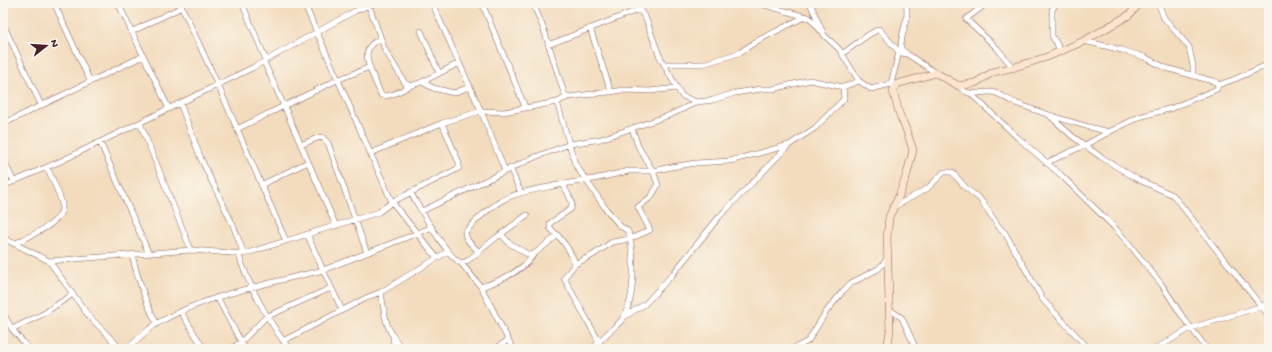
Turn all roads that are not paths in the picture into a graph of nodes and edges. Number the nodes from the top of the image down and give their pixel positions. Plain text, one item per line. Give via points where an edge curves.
1 (54, 3) edge
2 (118, 3) edge
3 (242, 3) edge
4 (304, 3) edge
5 (376, 3) edge
6 (432, 3) edge
7 (482, 3) edge
8 (542, 3) edge
9 (635, 3) edge
10 (757, 3) edge
11 (810, 3) edge
12 (906, 3) edge
13 (987, 3) edge
14 (1056, 3) edge
15 (1140, 3) edge
16 (1158, 3) edge
17 (369, 4) edge
18 (533, 4) edge
19 (181, 5) edge
20 (640, 9) junction
21 (806, 16) junction
22 (3, 24) edge
23 (590, 28) junction
24 (421, 31) dead end
25 (131, 32) junction
26 (317, 32) junction
27 (824, 35) junction
28 (381, 38) junction
29 (1084, 41) junction
30 (548, 45) junction
31 (1061, 51) junction
32 (899, 52) junction
33 (842, 54) junction
34 (907, 54) junction
35 (143, 56) junction
36 (265, 61) junction
37 (459, 63) junction
38 (664, 64) junction
39 (1269, 64) edge
40 (370, 67) junction
41 (1013, 68) junction
42 (439, 73) junction
43 (936, 73) junction
44 (1193, 76) junction
45 (338, 80) junction
46 (90, 81) junction
47 (859, 81) junction
48 (422, 82) junction
49 (218, 85) junction
50 (1218, 85) junction
51 (410, 86) junction
52 (892, 86) junction
53 (959, 86) junction
54 (469, 87) junction
55 (843, 87) junction
56 (677, 88) junction
57 (611, 92) junction
58 (970, 93) junction
59 (568, 97) junction
60 (557, 102) junction
61 (697, 102) junction
62 (180, 103) junction
63 (41, 105) junction
64 (284, 106) junction
65 (525, 107) junction
66 (169, 109) junction
67 (481, 111) junction
68 (1049, 114) junction
69 (140, 123) junction
70 (442, 123) junction
71 (3, 124) edge
72 (632, 128) junction
73 (237, 129) junction
74 (1109, 132) junction
75 (100, 142) junction
76 (570, 144) junction
77 (301, 145) junction
78 (789, 145) junction
79 (1085, 145) junction
80 (371, 153) junction
81 (3, 159) edge
82 (308, 162) junction
83 (1046, 163) junction
84 (47, 167) junction
85 (508, 169) junction
86 (653, 172) junction
87 (587, 180) junction
88 (14, 182) junction
89 (563, 184) junction
90 (261, 185) junction
91 (3, 186) edge
92 (410, 192) junction
93 (521, 193) junction
94 (392, 202) junction
95 (892, 208) junction
96 (422, 211) junction
97 (527, 215) dead end
98 (356, 220) junction
99 (336, 226) junction
100 (432, 227) junction
101 (307, 234) junction
102 (418, 234) junction
103 (501, 234) junction
104 (558, 235) junction
105 (4, 239) edge
106 (630, 239) junction
107 (286, 241) junction
108 (14, 244) junction
109 (191, 250) junction
110 (447, 252) junction
111 (479, 252) junction
112 (367, 253) junction
113 (149, 254) junction
114 (241, 254) junction
115 (534, 254) junction
116 (132, 255) junction
117 (888, 257) junction
118 (437, 258) junction
119 (49, 261) junction
120 (461, 263) junction
121 (575, 264) junction
122 (323, 270) junction
123 (481, 287) junction
124 (332, 288) junction
125 (252, 289) junction
126 (381, 292) junction
127 (73, 294) junction
128 (217, 297) junction
129 (1269, 304) edge
130 (1262, 306) junction
131 (889, 309) junction
132 (342, 310) junction
133 (181, 312) junction
134 (3, 313) edge
135 (1269, 316) edge
136 (266, 317) junction
137 (623, 318) junction
138 (157, 324) junction
139 (1191, 328) junction
140 (12, 329) junction
141 (393, 338) junction
142 (508, 340) junction
143 (283, 341) junction
144 (240, 342) junction
145 (599, 343) junction
146 (29, 349) edge
147 (121, 349) edge
148 (127, 349) edge
149 (204, 349) edge
150 (231, 349) edge
151 (246, 349) edge
152 (289, 349) edge
153 (395, 349) edge
154 (403, 349) edge
155 (495, 349) edge
156 (513, 349) edge
157 (594, 349) edge
158 (603, 349) edge
159 (793, 349) edge
160 (886, 349) edge
161 (916, 349) edge
162 (1089, 349) edge
163 (1154, 349) edge
164 (1207, 349) edge

1 - 46 street
2 - 25 street
3 - 36 street
4 - 26 street
5 - 17 street
6 - 37 street
7 - 65 street
8 - 18 street
9 - 20 street
10 - 21 street
11 - 27 street
12 - 34 street via 906,24 900,40 901,49
13 - 41 street via 966,19 997,48
14 - 31 street via 1052,10 1052,36
15 - 29 street via 1129,15
16 - 44 street via 1164,18 1189,47 1194,66
17 - 26 street
17 - 28 street
18 - 30 street
19 - 25 street
19 - 49 street
20 - 23 street
20 - 38 street
21 - 27 street
21 - 38 street via 739,53 703,64
22 - 63 street
23 - 30 street
23 - 57 street
24 - 42 street
25 - 35 street
26 - 36 street
26 - 45 street
27 - 33 street
28 - 40 street via 368,49 366,58
28 - 51 street via 385,50 405,83
29 - 31 street
29 - 44 street via 1144,57 1166,68
30 - 59 street via 564,93
31 - 41 street
32 - 33 street via 879,29
32 - 34 street
32 - 52 street
33 - 47 street
34 - 43 street
35 - 46 street
35 - 66 street
36 - 49 street
36 - 64 street
37 - 42 street
37 - 54 street
38 - 56 street
39 - 50 street
40 - 45 street
40 - 51 street via 382,95 391,95
41 - 53 street via 992,72 975,83
42 - 48 street
43 - 52 street
43 - 53 street
44 - 50 street via 1216,82
45 - 64 street
45 - 80 street
46 - 63 street
47 - 52 street via 871,89
47 - 55 street
48 - 51 street
48 - 54 street via 433,88 454,93
49 - 62 street
49 - 73 street
50 - 74 street via 1217,89 1172,108 1139,117
52 - 95 street via 912,150 907,174
53 - 58 street via 963,91
54 - 67 street
55 - 61 street via 810,80 773,90 756,90
55 - 78 street via 844,99 815,128
56 - 57 street
56 - 61 street via 682,96
57 - 59 street
58 - 68 street via 994,92 1016,103
58 - 83 street
59 - 60 street
60 - 65 street
60 - 76 street
61 - 72 street via 670,115
62 - 66 street
62 - 114 street via 201,159 233,225
63 - 71 street
64 - 73 street
64 - 77 street
65 - 67 street via 504,112
66 - 69 street
67 - 70 street
67 - 85 street
68 - 74 street
68 - 79 street
69 - 75 street
69 - 109 street
70 - 80 street
70 - 92 street via 459,168
72 - 76 street via 601,139
72 - 86 street via 638,146
73 - 90 street
74 - 79 street
75 - 84 street
75 - 113 street
76 - 85 street
76 - 87 street via 575,164
77 - 82 street
77 - 98 street via 322,137 328,143
78 - 86 street via 730,161 696,163
78 - 137 street via 719,217 645,304
79 - 83 street
79 - 130 street via 1137,179 1173,195
80 - 94 street
81 - 88 street
82 - 90 street
82 - 99 street
83 - 139 street via 1099,211 1130,245 1162,285
84 - 88 street
84 - 108 street via 62,206 61,215 53,223
85 - 93 street
85 - 96 street
86 - 87 street via 629,170
86 - 106 street via 658,185 651,197 638,207 650,230
87 - 89 street
87 - 106 street via 606,209 620,226 628,231
88 - 91 street
89 - 93 street
89 - 104 street via 572,202 571,209 550,223 550,228
90 - 107 street
92 - 94 street
92 - 96 street
93 - 111 street via 494,205 465,232 467,240
94 - 98 street via 379,212
94 - 102 street
95 - 117 street via 887,237
95 - 162 street via 928,188 944,172 952,172 980,199 998,227 1005,233 1043,300
96 - 100 street
97 - 103 street
98 - 99 street
98 - 112 street
99 - 101 street
100 - 102 street
100 - 110 street
101 - 107 street
101 - 122 street
102 - 112 street
102 - 118 street
103 - 111 street
103 - 115 street via 519,250 529,255
104 - 115 street
104 - 121 street
105 - 108 street
106 - 121 street via 612,242
106 - 137 street via 632,290 629,307
107 - 114 street
108 - 119 street
109 - 113 street
109 - 114 street
110 - 118 street
110 - 120 street
111 - 120 street
112 - 122 street
113 - 116 street
114 - 125 street via 245,276
115 - 123 street via 511,275
116 - 119 street
116 - 138 street via 141,290
117 - 131 street
117 - 159 street via 878,269 851,283 826,312 808,341
118 - 126 street
119 - 127 street
120 - 123 street
121 - 145 street via 564,278
122 - 124 street
122 - 125 street
123 - 142 street
124 - 132 street
124 - 136 street
125 - 128 street
125 - 136 street
126 - 132 street
126 - 141 street via 385,316
127 - 140 street via 43,314
127 - 147 street via 88,315
128 - 133 street
128 - 144 street
129 - 130 street
130 - 135 street
130 - 139 street
131 - 160 street via 890,331
131 - 161 street via 902,318
132 - 143 street
133 - 138 street
133 - 149 street
134 - 140 street
136 - 143 street
136 - 144 street
137 - 145 street
138 - 148 street
139 - 163 street
139 - 164 street
140 - 146 street
141 - 153 street
141 - 154 street
142 - 155 street
142 - 156 street
143 - 152 street
144 - 150 street
144 - 151 street
145 - 157 street
145 - 158 street

